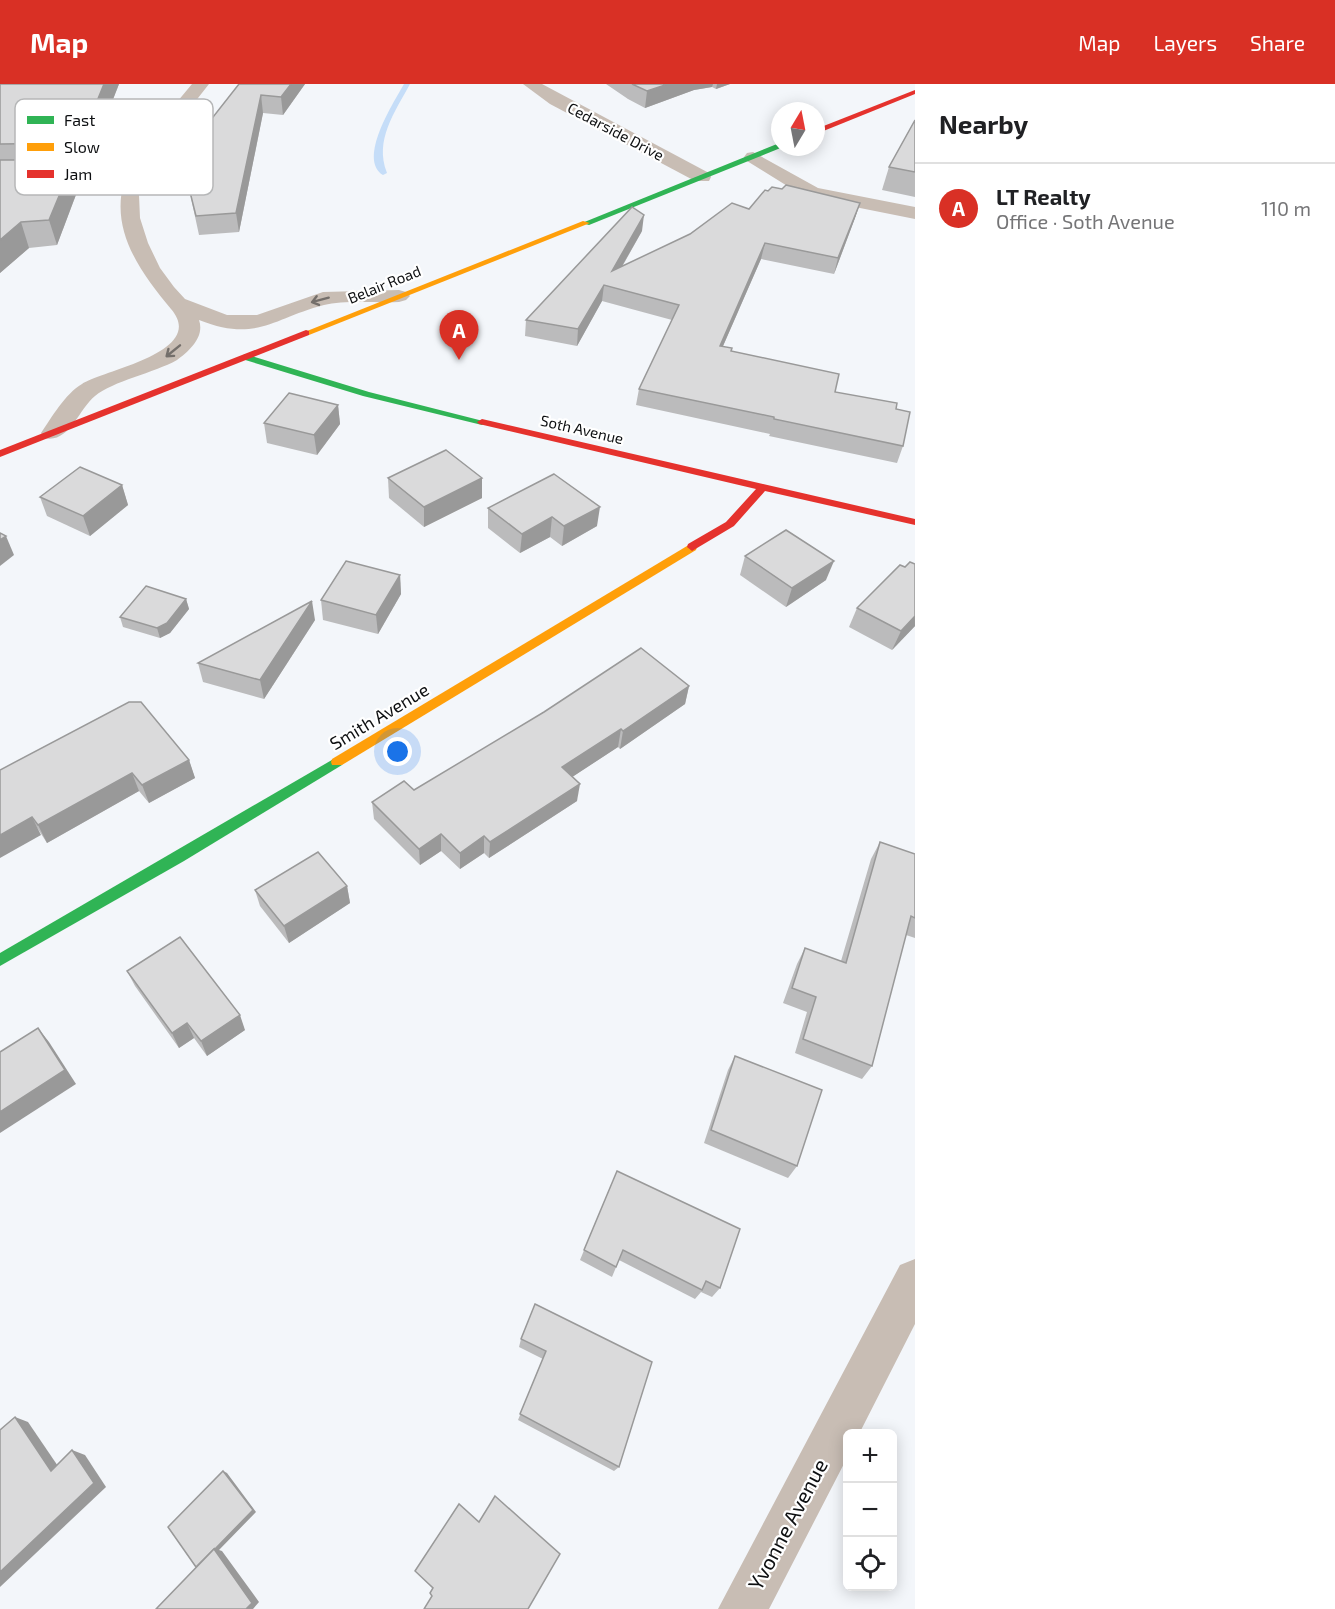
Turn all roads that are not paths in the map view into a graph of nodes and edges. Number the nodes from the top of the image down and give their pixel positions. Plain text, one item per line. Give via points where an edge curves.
1 (201, 84) edge
2 (534, 84) edge
3 (915, 92) edge
4 (188, 99) edge
5 (825, 128) edge
6 (771, 150) edge
7 (753, 157) junction
8 (702, 177) junction
9 (130, 195) edge
10 (915, 213) edge
11 (399, 296) junction
12 (177, 303) junction
13 (245, 357) junction
14 (52, 433) junction
15 (0, 454) edge
16 (764, 486) junction
17 (915, 522) edge
18 (0, 960) edge
19 (915, 1280) edge
20 (743, 1609) edge

1 - 4 street
2 - 8 street, Cedarside Drive
3 - 5 main road
6 - 7 main road, Belair Road
7 - 8 main road, Belair Road
7 - 10 street via 812,193
8 - 11 main road, Belair Road
9 - 12 street via 129,216 134,234 161,285
11 -> 12 street via 323,298 260,322 224,322
11 - 13 main road, Belair Road
12 -> 14 street via 190,325 188,337 170,355 89,389
13 - 14 main road, Belair Road
13 - 16 main road, Soth Avenue via 366,394
14 - 15 main road, Belair Road
16 - 17 main road, Soth Avenue
16 - 18 main road, Smith Avenue via 730,524 228,828
19 - 20 street, Yvonne Avenue

